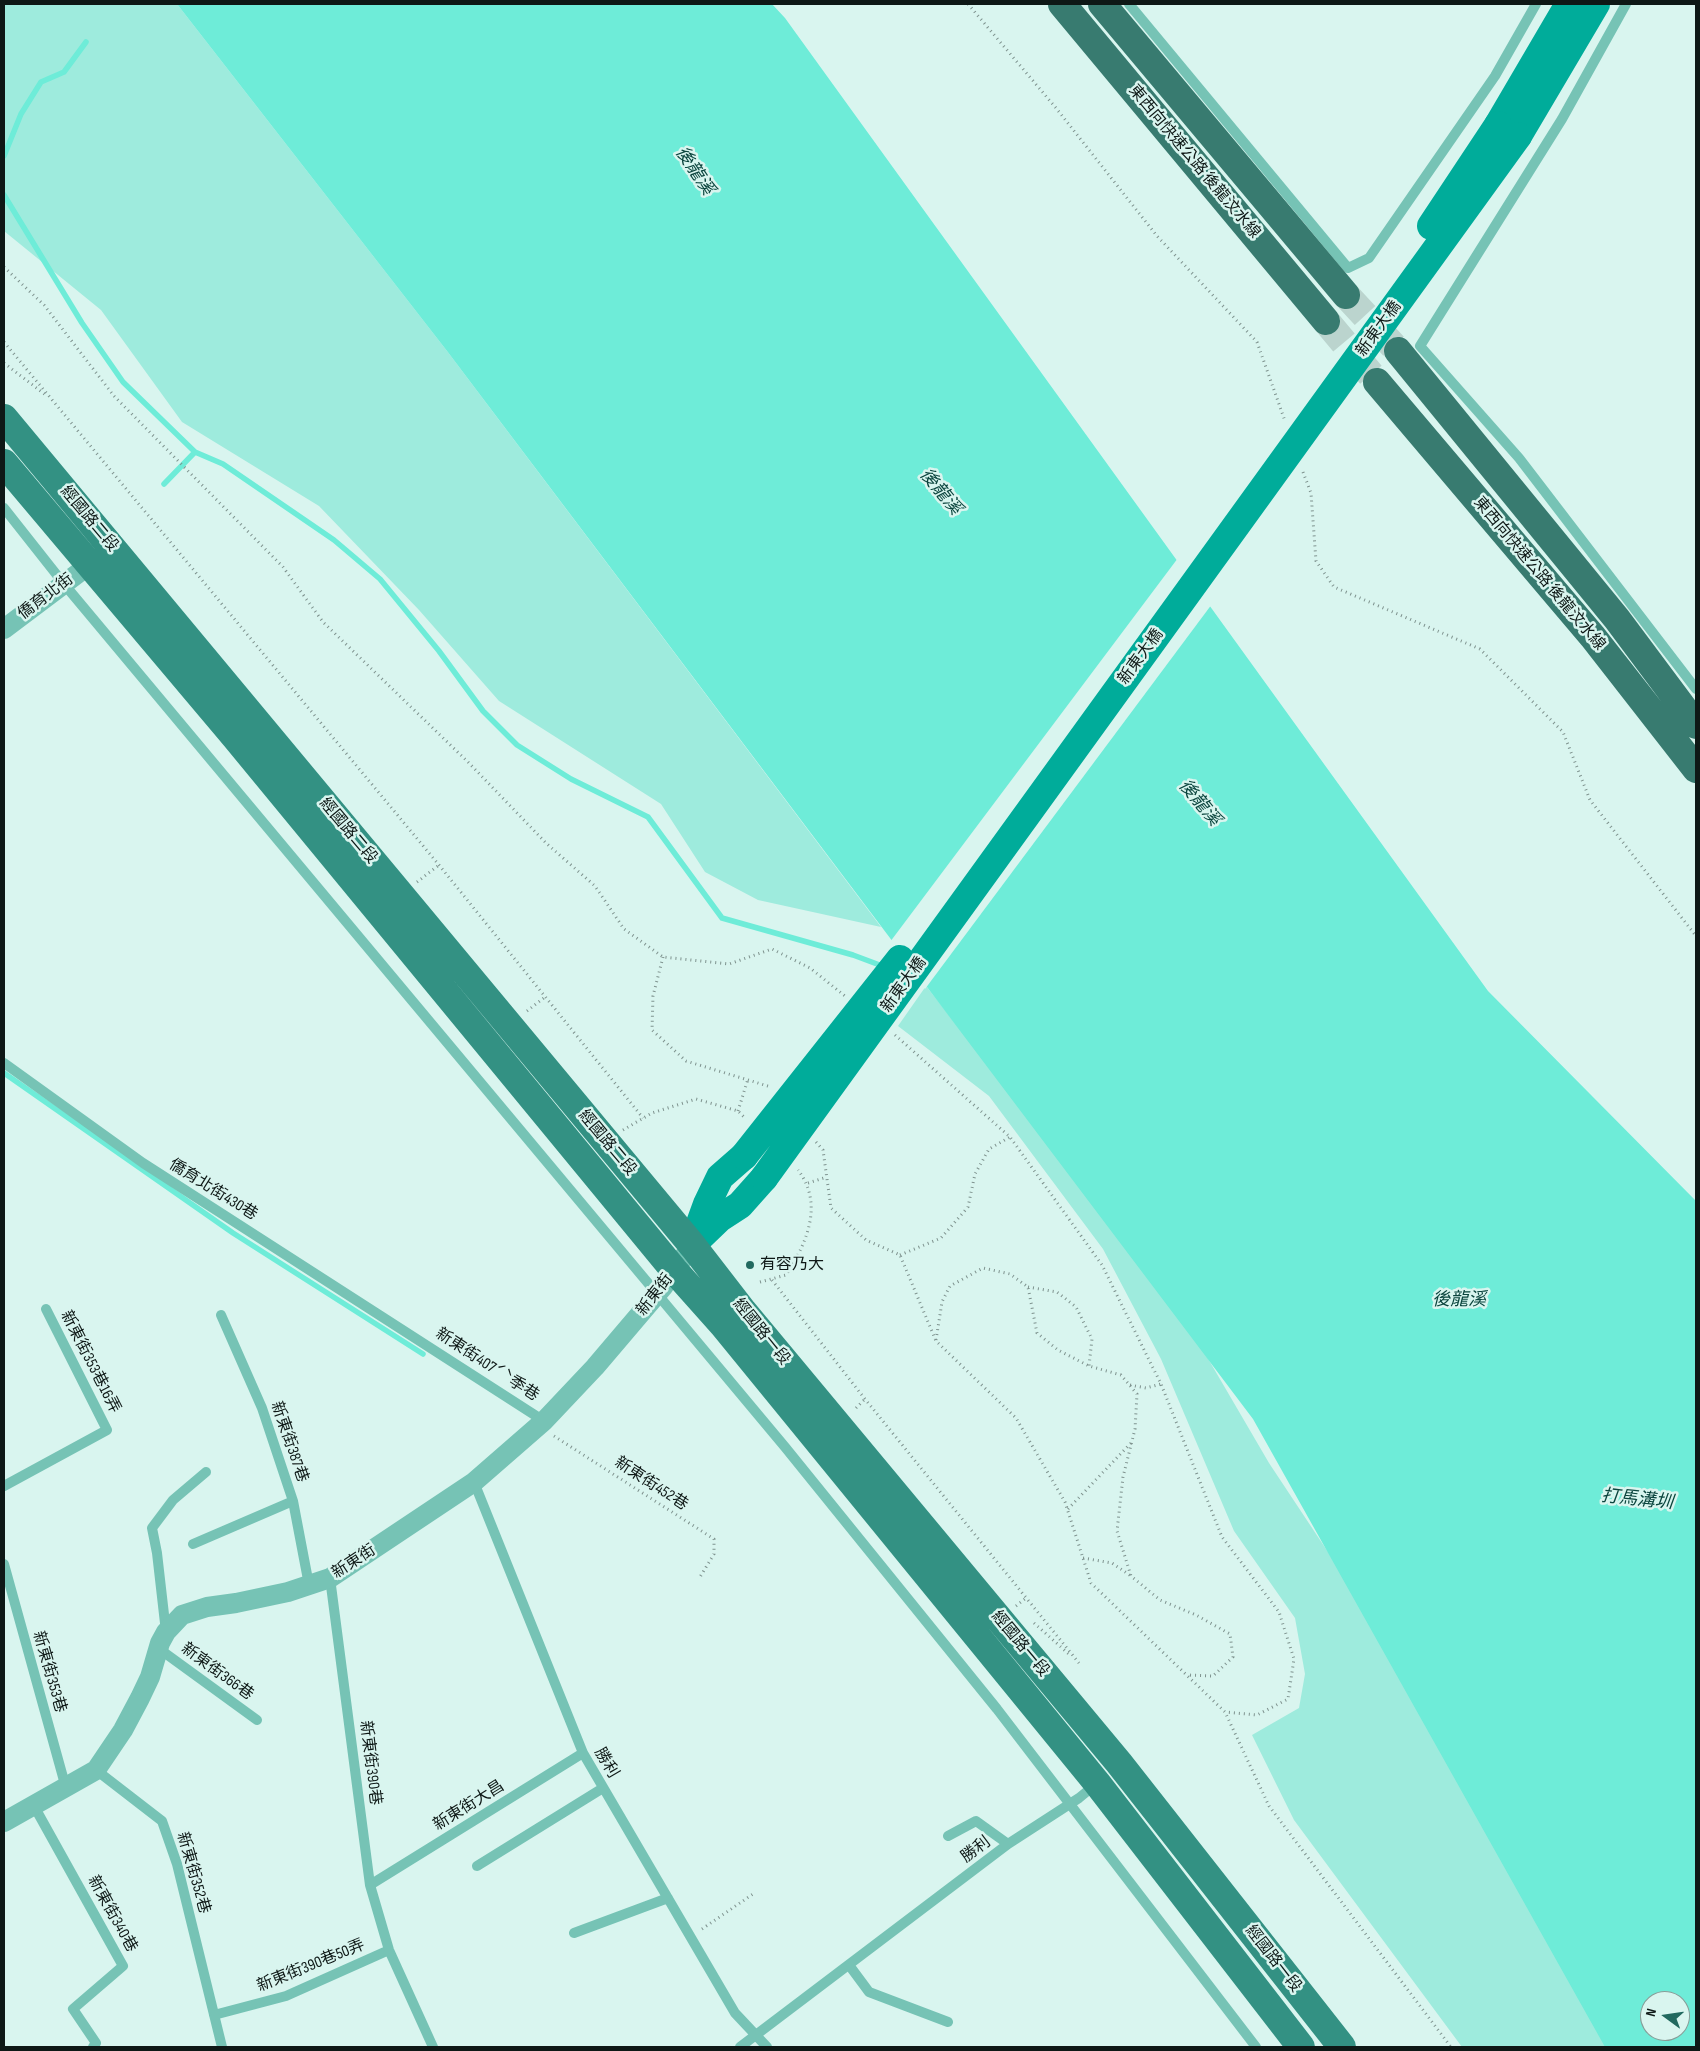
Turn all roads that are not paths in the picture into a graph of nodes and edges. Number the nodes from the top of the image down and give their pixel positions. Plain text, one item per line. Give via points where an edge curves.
1 (1062, 4) edge
2 (1102, 4) edge
3 (1129, 4) edge
4 (1536, 4) edge
5 (1569, 4) edge
6 (1596, 4) edge
7 (1626, 4) edge
8 (1508, 130) junction
9 (1346, 295) tunnel mouth
10 (1326, 321) tunnel mouth
11 (1398, 351) tunnel mouth
12 (1377, 382) tunnel mouth
13 (4, 418) edge
14 (4, 463) edge
15 (4, 508) edge
16 (89, 565) junction
17 (64, 584) junction
18 (4, 629) edge
19 (1696, 689) edge
20 (1696, 725) edge
21 (1696, 769) edge
22 (4, 1063) edge
23 (692, 1245) junction
24 (674, 1270) junction
25 (656, 1294) junction
26 (46, 1309) dead end
27 (221, 1315) dead end
28 (412, 1334) joint
29 (542, 1423) junction
30 (206, 1472) dead end
31 (474, 1482) junction
32 (4, 1486) edge
33 (293, 1502) junction
34 (193, 1544) dead end
35 (4, 1564) edge
36 (330, 1578) junction
37 (309, 1585) junction
38 (162, 1640) junction
39 (258, 1720) dead end
40 (583, 1753) junction
41 (96, 1770) junction
42 (1097, 1783) junction
43 (66, 1788) junction
44 (603, 1788) junction
45 (1071, 1804) junction
46 (34, 1806) junction
47 (4, 1822) edge
48 (948, 1836) dead end
49 (1008, 1844) junction
50 (477, 1866) dead end
51 (370, 1885) junction
52 (668, 1898) junction
53 (574, 1933) dead end
54 (389, 1950) junction
55 (849, 1965) junction
56 (214, 2016) junction
57 (948, 2022) dead end
58 (756, 2036) junction
59 (93, 2047) edge
60 (222, 2047) edge
61 (433, 2047) edge
62 (740, 2047) edge
63 (767, 2047) edge
64 (1256, 2047) edge
65 (1301, 2047) edge
66 (1342, 2047) edge

1 - 10 highway, 東西向快速公路 後龍汶水線
2 - 9 highway, 東西向快速公路 後龍汶水線
3 - 4 lane via 1348,268 1369,258 1495,76
5 - 8 street
6 - 8 street
7 - 19 lane via 1562,119 1420,346 1519,458
8 - 23 street, 新東大橋, bridge via 764,1178 740,1205 720,1218
8 - 23 street, 新東大橋, bridge via 888,976 744,1156 720,1177 706,1204
11 - 20 highway, 東西向快速公路 後龍汶水線 via 1617,619
12 - 21 highway, 東西向快速公路 後龍汶水線 via 1592,637
13 - 23 main road, 經國路二段
14 - 16 main road, 經國路二段
15 - 17 lane
16 - 17 street, 僑育北街
16 - 24 main road, 經國路二段
17 - 18 street, 僑育北街
17 - 25 lane
22 - 28 lane, 僑育北街430巷 via 143,1163
23 - 24 street, 新東街
23 - 66 main road, 經國路一段 via 1119,1763
24 - 25 street, 新東街
24 - 42 main road, 經國路一段 via 723,1325
25 - 29 street, 新東街 via 595,1367
25 - 45 lane via 791,1454
26 - 32 lane, 新東街353巷16弄 via 107,1430
27 - 33 lane, 新東街387巷 via 262,1408
28 - 29 lane, 新東街407ˊˋ季巷
29 - 31 street, 新東街
30 - 38 lane via 172,1500 152,1528 157,1553
31 - 36 street, 新東街
31 - 40 lane, 勝利
33 - 34 lane
33 - 37 lane, 新東街387巷
35 - 43 lane, 新東街353巷
36 - 37 street, 新東街
36 - 51 lane, 新東街390巷
37 - 38 street, 新東街 via 182,1615
38 - 39 lane, 新東街366巷
38 - 41 street, 新東街 via 140,1698
40 - 44 lane, 勝利
40 - 51 lane, 新東街大昌
41 - 43 street, 新東街
41 - 56 lane, 新東街352巷 via 162,1821 177,1864
42 - 45 lane, 勝利
42 - 65 main road, 經國路一段
43 - 46 street, 新東街
44 - 50 lane
44 - 52 lane, 勝利
45 - 49 lane, 勝利
45 - 64 lane
46 - 47 street, 新東街
46 - 59 lane, 新東街340巷 via 123,1966 73,2010 96,2043
48 - 49 lane via 976,1821
49 - 55 lane, 勝利
51 - 54 lane, 新東街390巷
52 - 53 lane
52 - 58 lane, 勝利 via 735,2013
54 - 56 lane, 新東街390巷50弄 via 286,1996
54 - 61 lane
55 - 57 lane via 869,1992
55 - 58 lane, 勝利
56 - 60 lane, 新東街352巷
58 - 62 lane
58 - 63 lane, 勝利

